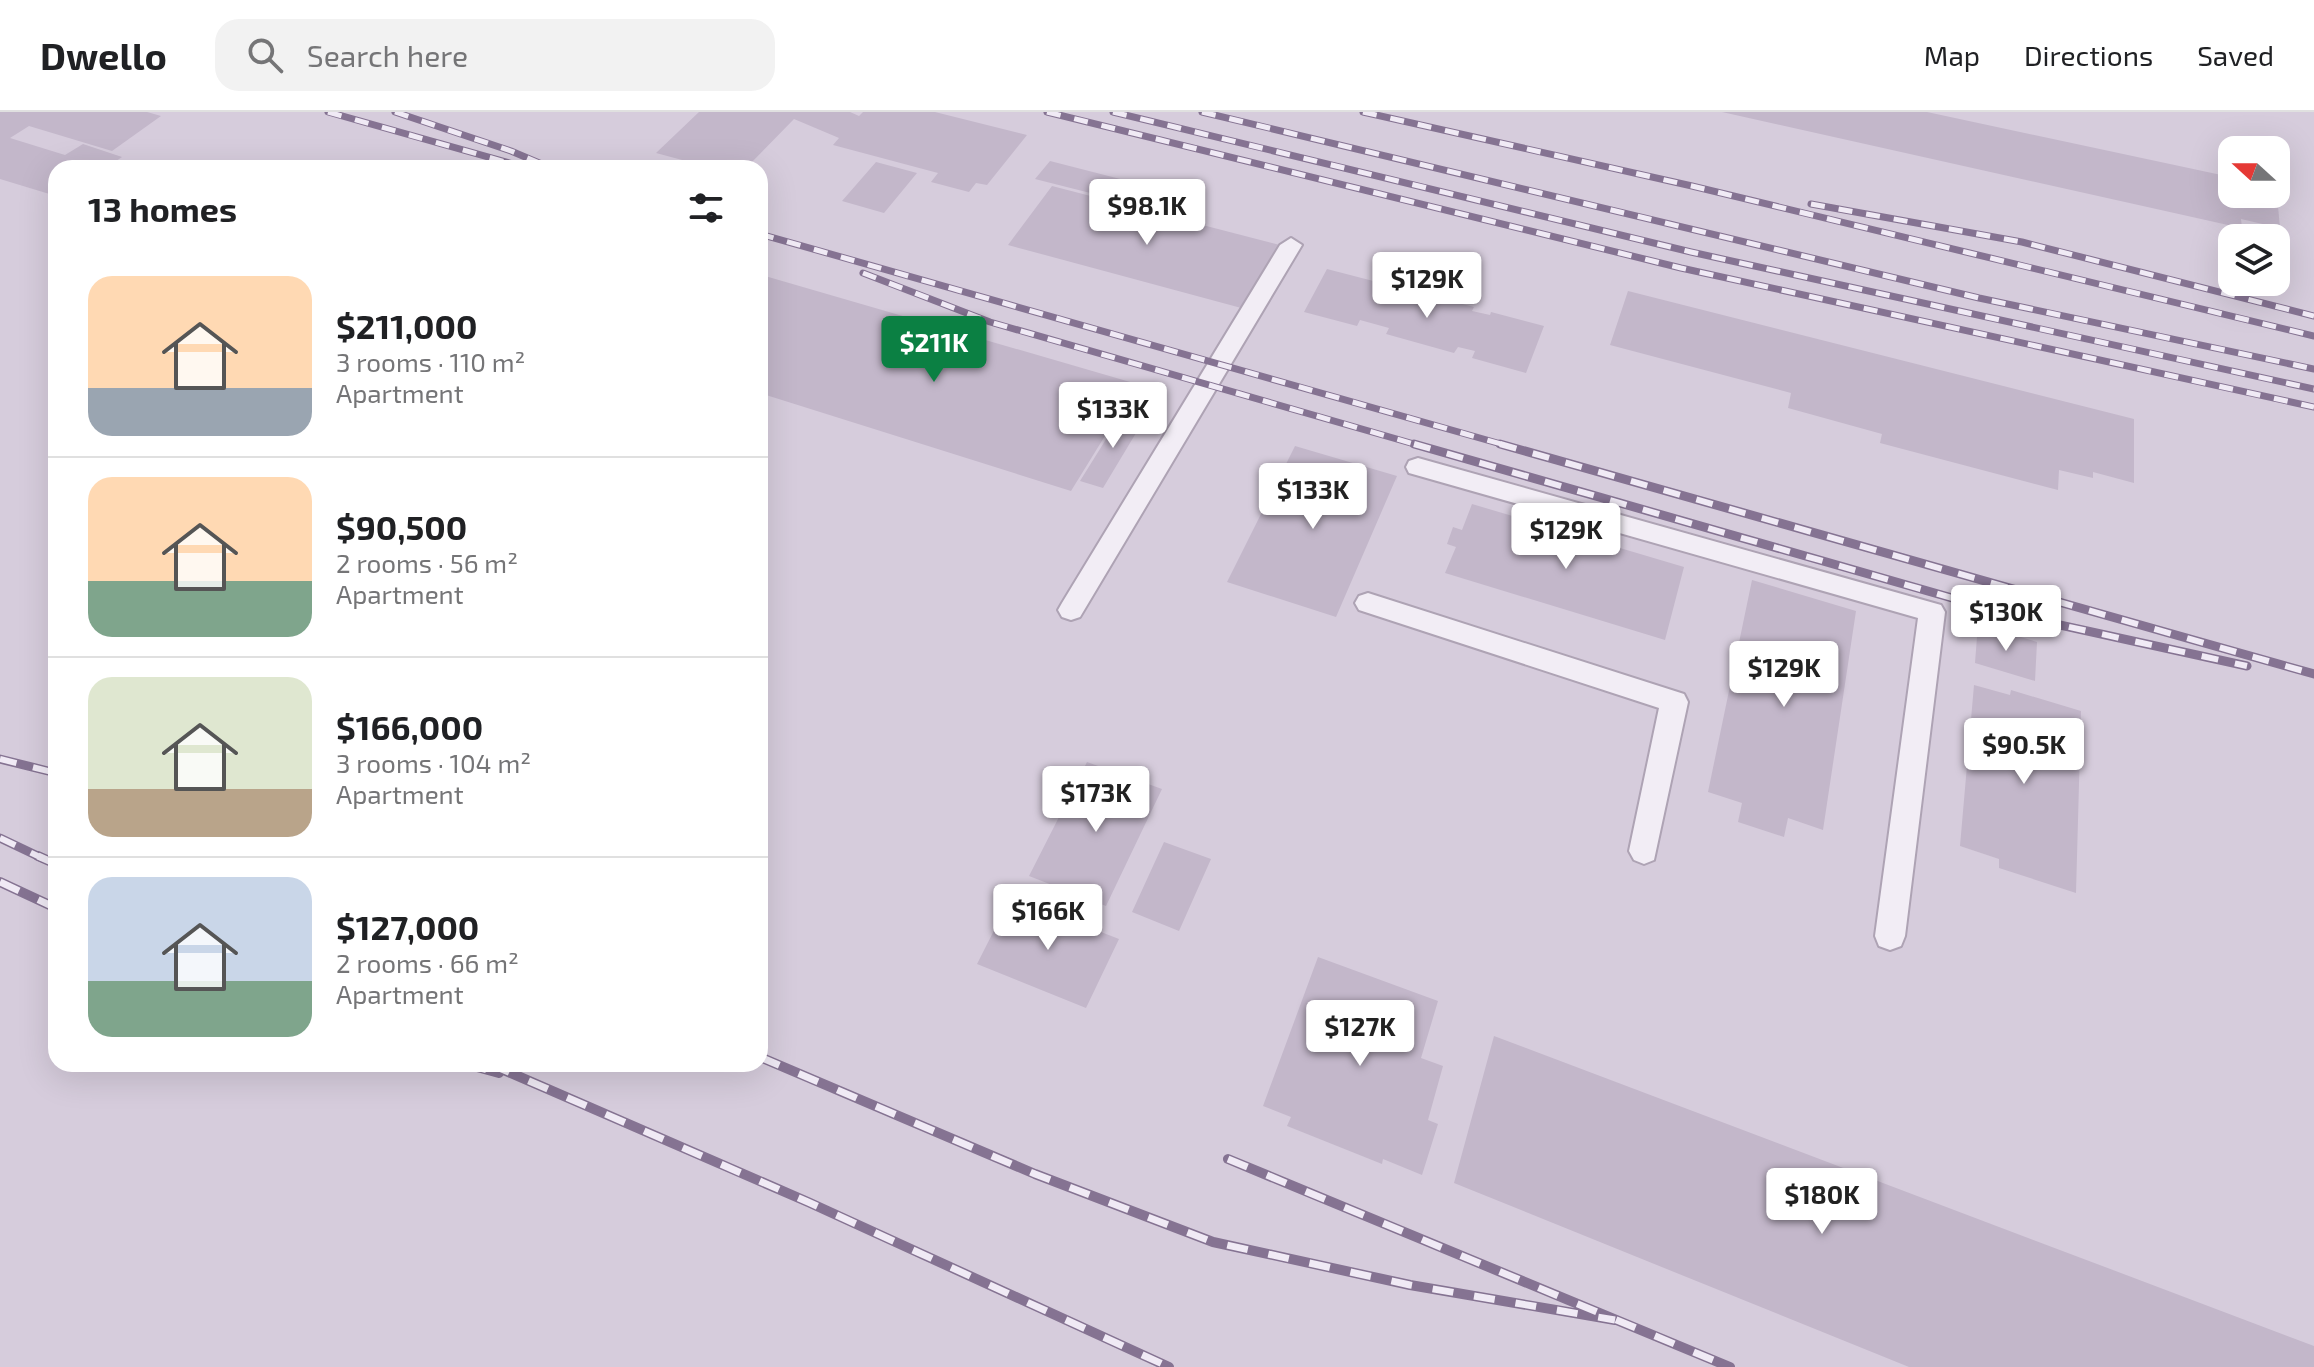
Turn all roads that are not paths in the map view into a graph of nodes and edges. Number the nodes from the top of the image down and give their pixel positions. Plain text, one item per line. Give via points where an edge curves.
1 (1291, 245) dead end
2 (1418, 467) dead end
3 (1368, 603) dead end
4 (1071, 610) dead end
5 (1644, 851) dead end
6 (1890, 936) dead end

1 - 4 lane
2 - 6 lane via 1932,612
3 - 5 lane via 1674,702

